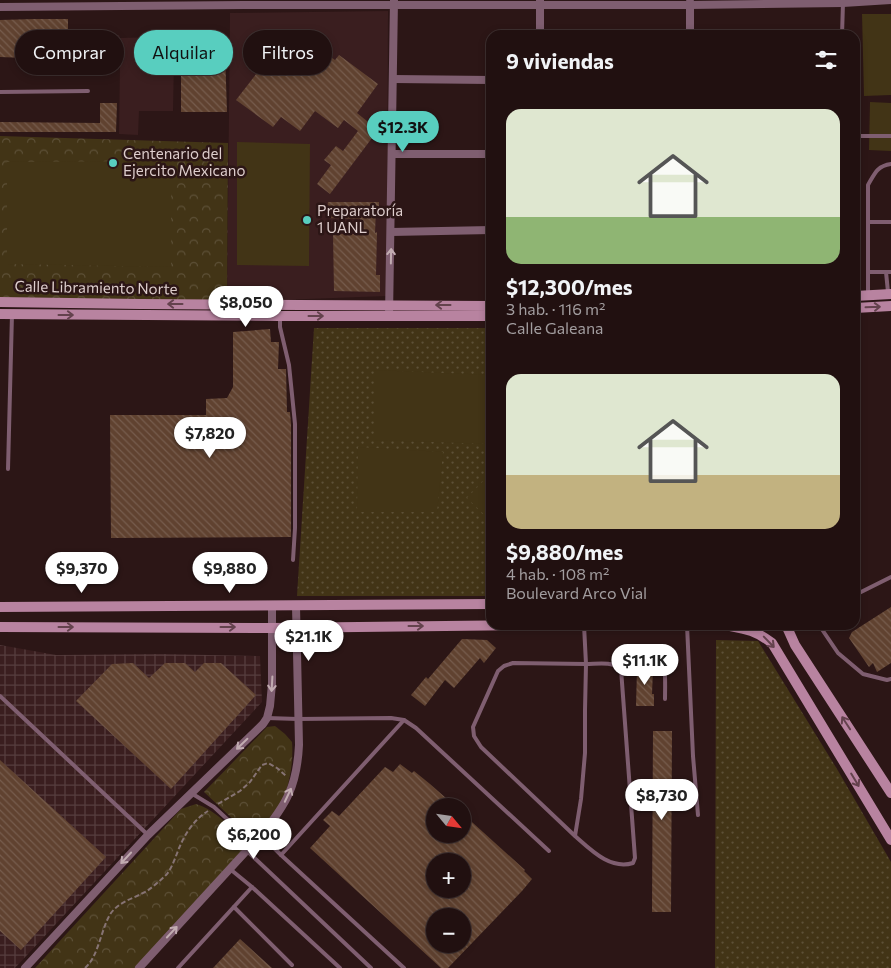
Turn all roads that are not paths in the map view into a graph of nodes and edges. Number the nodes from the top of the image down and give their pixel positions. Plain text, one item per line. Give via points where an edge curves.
1 (891, 0) edge
2 (394, 2) edge
3 (689, 2) edge
4 (843, 2) edge
5 (97, 3) edge
6 (244, 3) edge
7 (540, 3) edge
8 (0, 7) edge
9 (540, 30) edge
10 (690, 30) edge
11 (842, 30) edge
12 (393, 79) junction
13 (486, 80) edge
14 (88, 91) dead end
15 (0, 92) edge
16 (860, 136) edge
17 (891, 136) edge
18 (392, 154) junction
19 (486, 154) edge
20 (891, 164) edge
21 (868, 222) junction
22 (891, 222) edge
23 (486, 230) edge
24 (391, 232) junction
25 (868, 272) junction
26 (886, 272) junction
27 (891, 272) edge
28 (889, 294) edge
29 (868, 295) junction
30 (860, 296) edge
31 (0, 302) edge
32 (44, 303) junction
33 (390, 305) junction
34 (486, 306) edge
35 (891, 306) edge
36 (860, 308) edge
37 (0, 314) edge
38 (12, 314) junction
39 (44, 314) junction
40 (280, 316) junction
41 (389, 316) junction
42 (486, 316) edge
43 (8, 469) dead end
44 (293, 560) dead end
45 (891, 577) edge
46 (860, 592) edge
47 (486, 604) edge
48 (272, 606) junction
49 (296, 606) junction
50 (0, 607) edge
51 (486, 625) edge
52 (0, 627) edge
53 (297, 627) junction
54 (272, 628) junction
55 (584, 630) edge
56 (687, 630) edge
57 (749, 630) edge
58 (791, 630) edge
59 (822, 630) edge
60 (586, 664) junction
61 (618, 666) junction
62 (891, 679) edge
63 (0, 696) edge
64 (665, 699) dead end
65 (267, 718) junction
66 (298, 719) junction
67 (404, 720) junction
68 (191, 793) junction
69 (891, 793) edge
70 (698, 815) dead end
71 (148, 835) junction
72 (261, 835) junction
73 (575, 836) junction
74 (891, 840) edge
75 (254, 844) junction
76 (247, 851) junction
77 (549, 851) dead end
78 (281, 855) junction
79 (230, 869) junction
80 (252, 887) junction
81 (234, 907) junction
82 (292, 965) dead end
83 (25, 968) edge
84 (139, 968) edge
85 (178, 968) edge
86 (340, 968) edge
87 (371, 968) edge
88 (404, 968) edge

1 - 4 street
2 - 6 street
2 - 7 street
2 - 12 street
3 - 4 street
3 - 7 street
3 - 10 street
4 - 11 lane
5 - 6 street
5 - 8 street
7 - 9 street
12 - 13 street
12 - 18 street
14 - 15 lane
16 - 17 lane
18 - 19 street
18 - 24 street
20 - 21 lane via 876,170 868,185
21 - 22 lane
21 - 25 lane
23 - 24 street
33 -> 24 street
25 - 26 lane
25 - 29 lane
26 - 27 lane
26 - 28 lane
28 - 29 street
29 - 30 street
31 - 32 street, Calle Libramiento Norte
33 -> 32 street, Calle Libramiento Norte
32 - 39 street
34 -> 33 street, Calle Libramiento Norte
33 - 41 street
36 -> 35 street
37 - 38 street, Calle Libramiento Norte
38 - 39 street, Calle Libramiento Norte
38 - 43 lane
39 -> 40 street, Calle Libramiento Norte
40 -> 41 street, Calle Libramiento Norte
40 - 44 lane via 295,424
41 - 42 street, Calle Libramiento Norte
45 - 46 lane
47 - 49 street
48 - 49 street
48 - 50 street
48 - 54 street
49 - 53 street
53 -> 51 street
52 -> 54 street
53 - 54 street
53 - 66 street
54 -> 65 street via 272,684
55 - 60 lane
56 - 70 lane
57 -> 74 street via 772,643
69 -> 58 street via 795,645
59 - 62 lane via 838,653 863,674
60 - 61 lane
60 - 73 lane via 585,753
60 - 73 lane via 513,663 504,666 498,672 473,727 481,747
61 - 64 lane via 623,654 634,651 660,654 664,660
61 - 73 lane via 621,669 633,863 625,865 605,860
63 - 71 lane
65 - 66 lane
65 -> 68 street
66 - 67 lane
72 -> 66 street via 277,816 294,782 298,764
67 - 77 lane
67 - 78 lane
68 - 71 street
68 - 75 lane via 214,807
71 -> 83 street
72 - 75 street
72 - 78 lane
75 - 76 street
76 - 79 street
76 - 87 lane
78 - 88 lane
79 - 80 lane
84 -> 79 street
80 - 81 lane
80 - 86 lane
81 - 82 lane
81 - 85 lane

